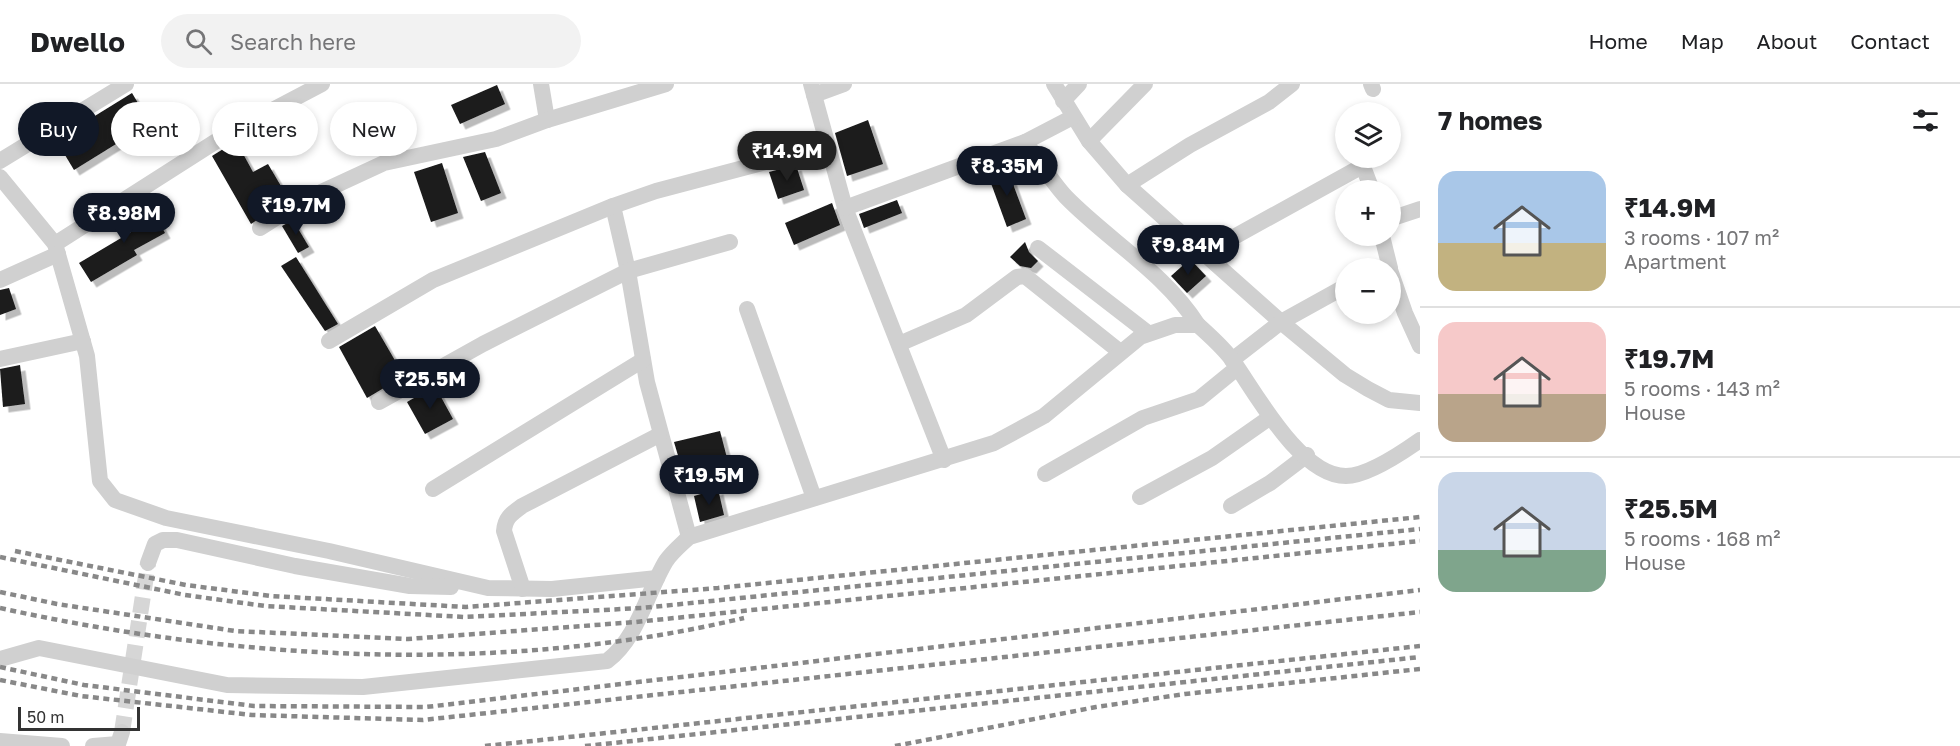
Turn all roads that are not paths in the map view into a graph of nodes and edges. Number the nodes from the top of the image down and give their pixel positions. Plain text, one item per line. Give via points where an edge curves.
1 (126, 84) edge
2 (322, 84) edge
3 (541, 84) edge
4 (666, 84) edge
5 (844, 84) edge
6 (1054, 84) edge
7 (1079, 84) edge
8 (1145, 84) edge
9 (1292, 84) edge
10 (812, 89) edge
11 (1063, 101) junction
12 (1072, 117) junction
13 (548, 120) junction
14 (1089, 141) junction
15 (1025, 142) junction
16 (826, 146) junction
17 (0, 161) edge
18 (0, 177) edge
19 (1337, 180) edge
20 (1369, 180) edge
21 (1335, 181) edge
22 (1127, 185) junction
23 (613, 206) junction
24 (845, 208) junction
25 (1420, 209) edge
26 (1401, 215) edge
27 (260, 228) dead end
28 (730, 242) dead end
29 (1038, 248) dead end
30 (57, 249) junction
31 (1205, 253) junction
32 (628, 271) junction
33 (0, 280) edge
34 (1335, 292) edge
35 (1401, 302) edge
36 (747, 309) dead end
37 (1281, 322) junction
38 (1198, 324) junction
39 (1148, 333) junction
40 (82, 341) junction
41 (328, 342) dead end
42 (899, 344) junction
43 (1420, 346) edge
44 (1119, 351) junction
45 (0, 359) edge
46 (643, 360) junction
47 (1235, 364) junction
48 (379, 402) dead end
49 (1420, 403) edge
50 (1269, 418) junction
51 (659, 435) junction
52 (1420, 440) edge
53 (1306, 455) junction
54 (944, 460) junction
55 (1045, 474) dead end
56 (433, 489) dead end
57 (1140, 497) dead end
58 (814, 498) junction
59 (1231, 506) dead end
60 (689, 537) junction
61 (148, 563) tunnel mouth
62 (657, 578) junction
63 (488, 588) junction
64 (523, 588) junction
65 (0, 659) edge
66 (122, 732) dead end
67 (0, 741) edge
68 (62, 746) edge
69 (93, 746) edge

1 - 17 street
2 - 30 street via 229,133
3 - 13 street
4 - 13 street
5 - 10 street
6 - 11 street
7 - 11 street
8 - 14 street
9 - 22 street via 1269,102
10 - 16 street
11 - 12 street
12 - 14 street
12 - 15 street
13 - 27 street via 467,146 384,163 304,200
14 - 22 street
15 - 24 street
15 - 38 street via 1064,195 1159,278
16 - 23 street
16 - 24 street
18 - 30 street
19 - 20 street via 1364,169
21 - 31 street
22 - 31 street
23 - 32 street
23 - 41 street via 433,280
24 - 42 street
25 - 26 street
28 - 32 street
29 - 39 street
30 - 33 street
30 - 40 street
31 - 37 street
32 - 46 street
32 - 48 street
34 - 37 street
35 - 43 street
36 - 58 street
37 - 47 street
37 - 49 street via 1368,389 1389,400
38 - 39 street via 1175,325
38 - 47 street
39 - 44 street
40 - 45 street
40 - 63 street via 87,356 97,469 104,489 115,500 166,518
42 - 44 street via 966,315 1017,277 1025,276
42 - 54 street
44 - 54 street via 1025,428
46 - 51 street
46 - 56 street
47 - 50 street
47 - 55 street via 1199,399 1143,418
50 - 53 street
50 - 57 street via 1212,458
51 - 60 street
51 - 64 street via 509,515 504,531
52 - 53 street via 1362,472 1346,476 1329,472
53 - 59 street
54 - 58 street
58 - 60 street
60 - 62 street via 668,558
61 - 63 street via 155,544 177,540 410,586
62 - 64 street via 552,589
62 - 65 street via 618,653 608,661 594,664 363,687 227,685 39,648
63 - 64 street
66 - 69 street via 118,744
67 - 68 street

